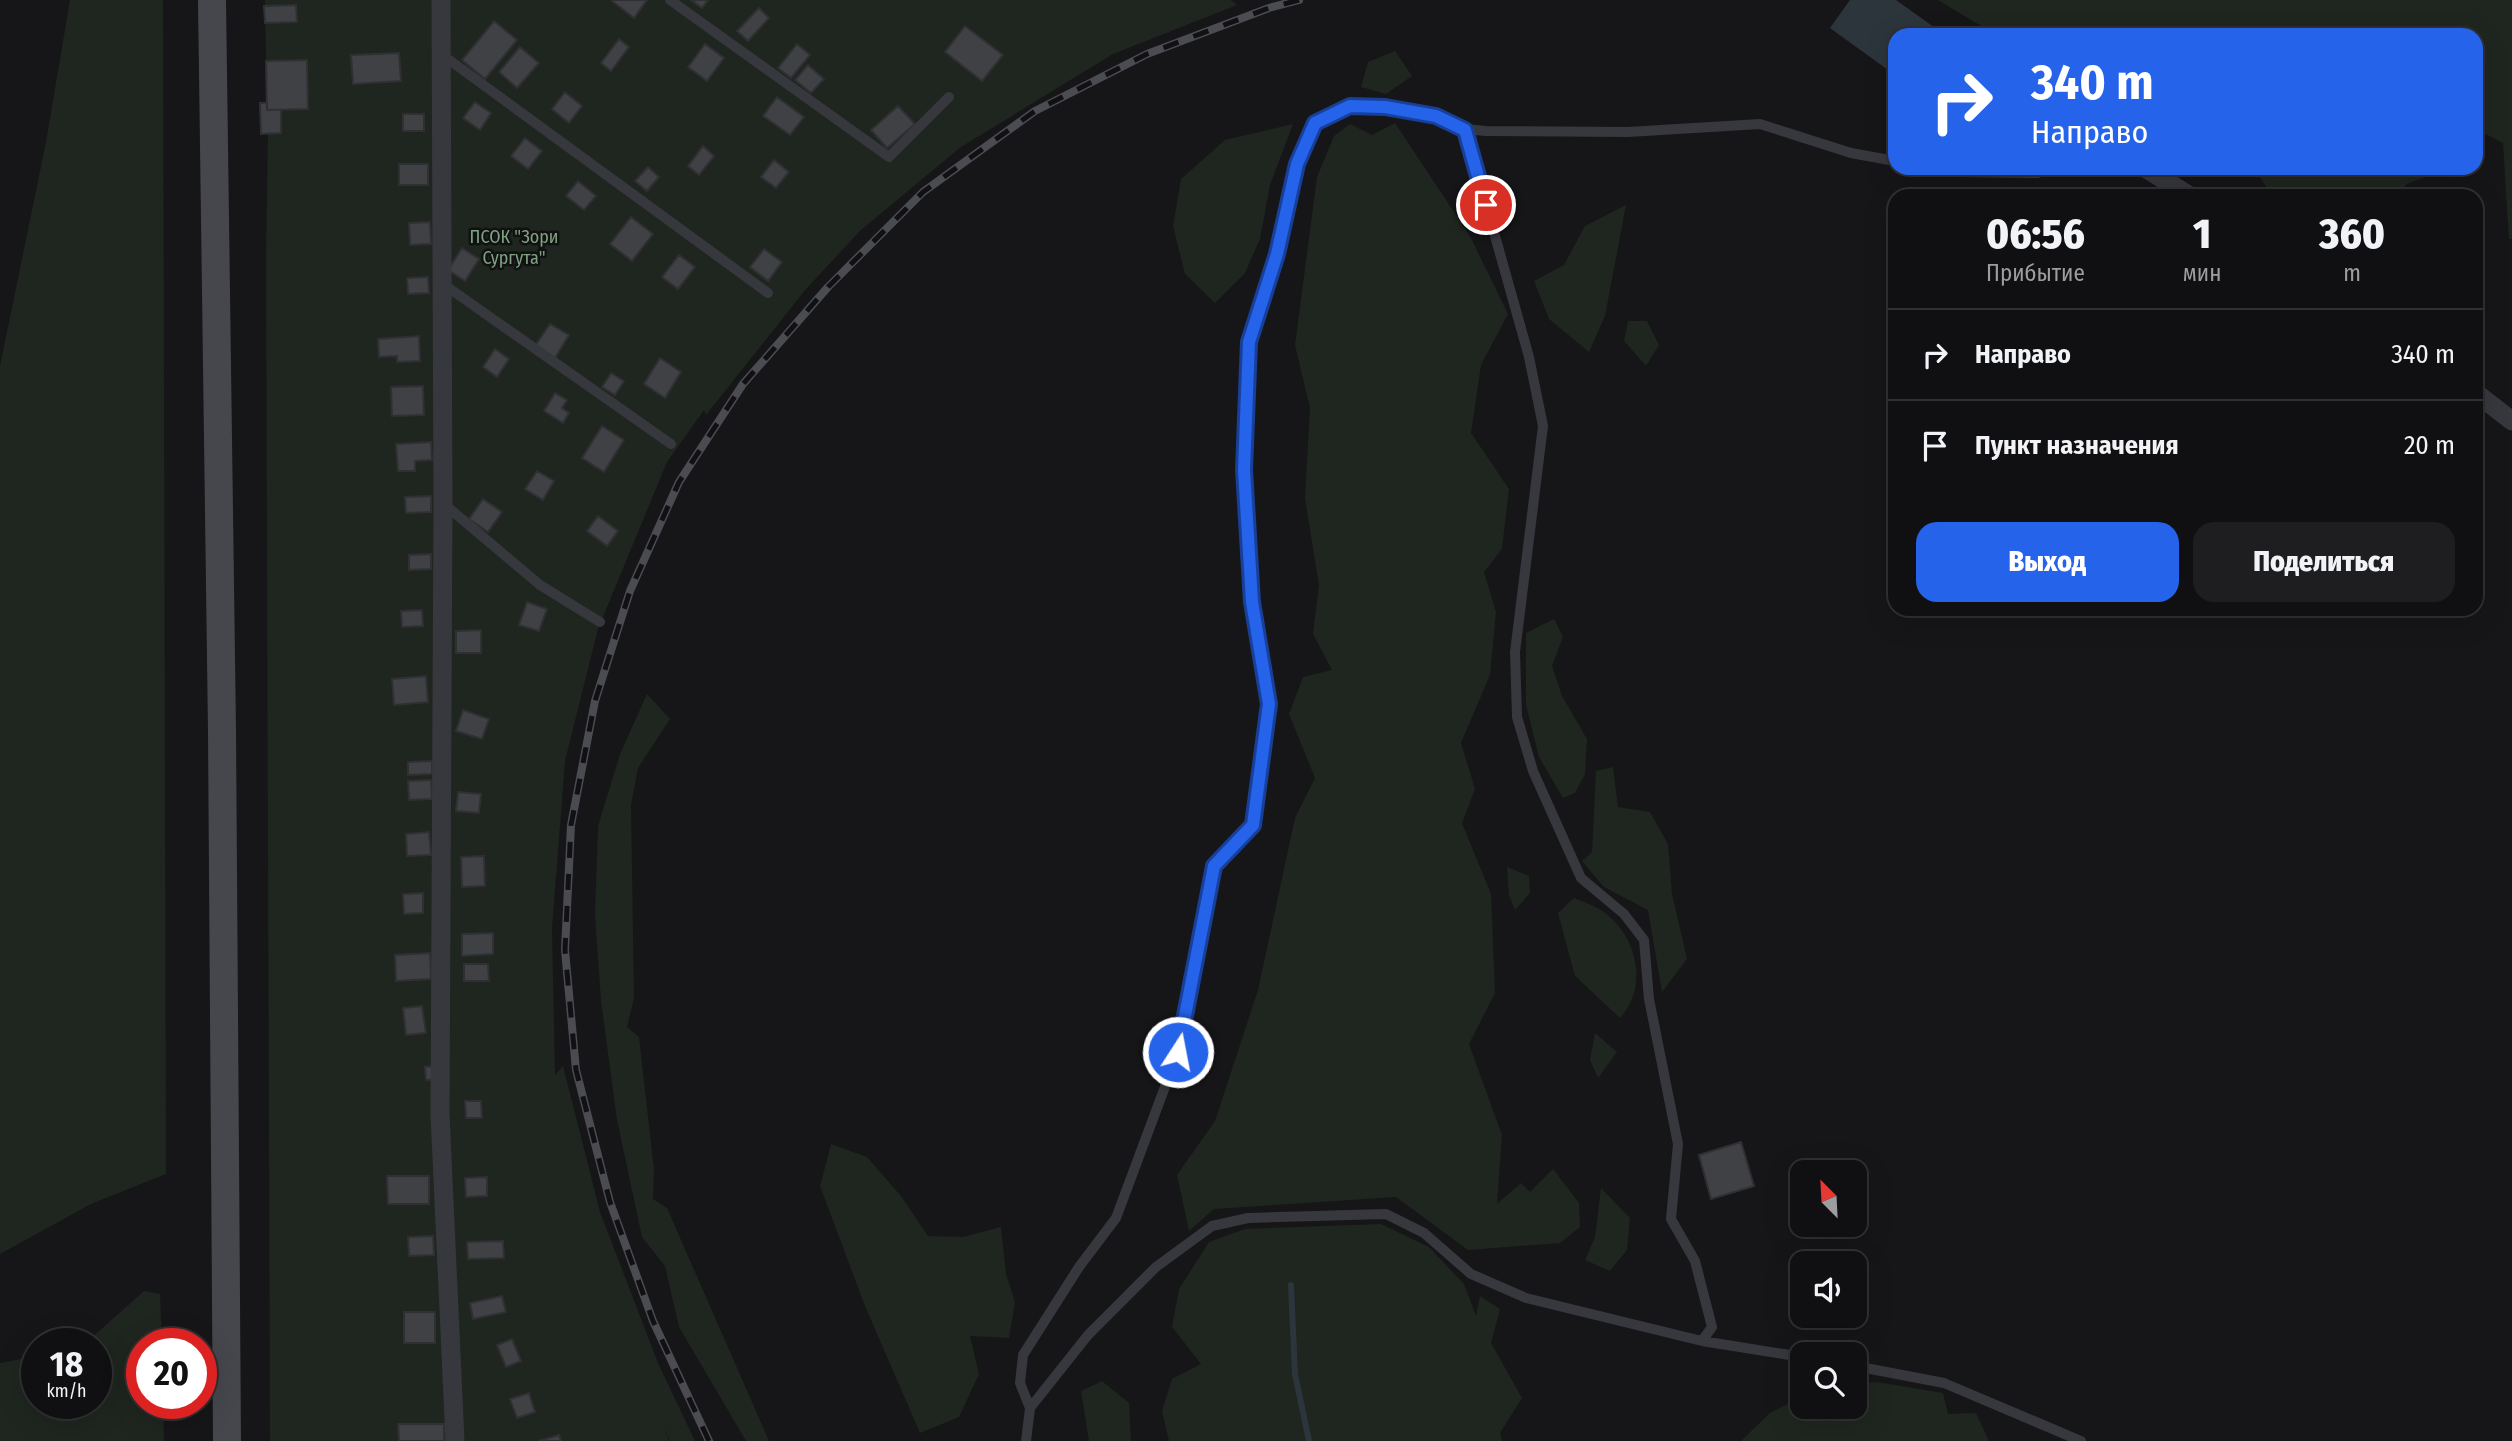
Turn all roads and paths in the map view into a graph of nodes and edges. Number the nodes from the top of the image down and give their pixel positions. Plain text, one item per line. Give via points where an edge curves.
1 (212, 0) edge
2 (441, 0) edge
3 (670, 0) edge
4 (441, 54) junction
5 (949, 97) dead end
6 (1465, 130) junction
7 (1888, 160) edge
8 (2156, 175) edge
9 (2179, 189) edge
10 (442, 284) junction
11 (768, 293) dead end
12 (2483, 398) edge
13 (2512, 421) edge
14 (671, 444) dead end
15 (443, 504) junction
16 (600, 622) dead end
17 (1702, 1341) junction
18 (1790, 1355) edge
19 (1867, 1368) edge
20 (1030, 1408) junction
21 (227, 1441) edge
22 (455, 1441) edge
23 (1027, 1441) edge
24 (2081, 1441) edge

1 - 21 main road
2 - 4 street
3 - 5 lane via 889,157
4 - 10 street
4 - 11 lane
6 - 7 lane via 1628,132 1760,124
6 - 17 lane via 1529,357 1543,426 1515,652 1517,717 1533,771 1581,878 1624,914 1644,940 1650,999 1678,1144 1671,1219 1695,1261 1712,1327
6 - 20 lane via 1436,116 1350,106 1315,123 1297,164 1277,254 1249,342 1244,470 1252,602 1269,704 1253,825 1214,866 1178,1052 1116,1218 1079,1266 1023,1355 1020,1383
8 - 9 street
10 - 14 lane
10 - 15 street
12 - 13 street
15 - 16 lane via 540,584
15 - 22 street via 440,1114
17 - 18 lane
17 - 20 lane via 1526,1298 1471,1274 1424,1233 1386,1214 1248,1218 1212,1226 1156,1267 1088,1335
19 - 24 lane via 1944,1383
20 - 23 lane

